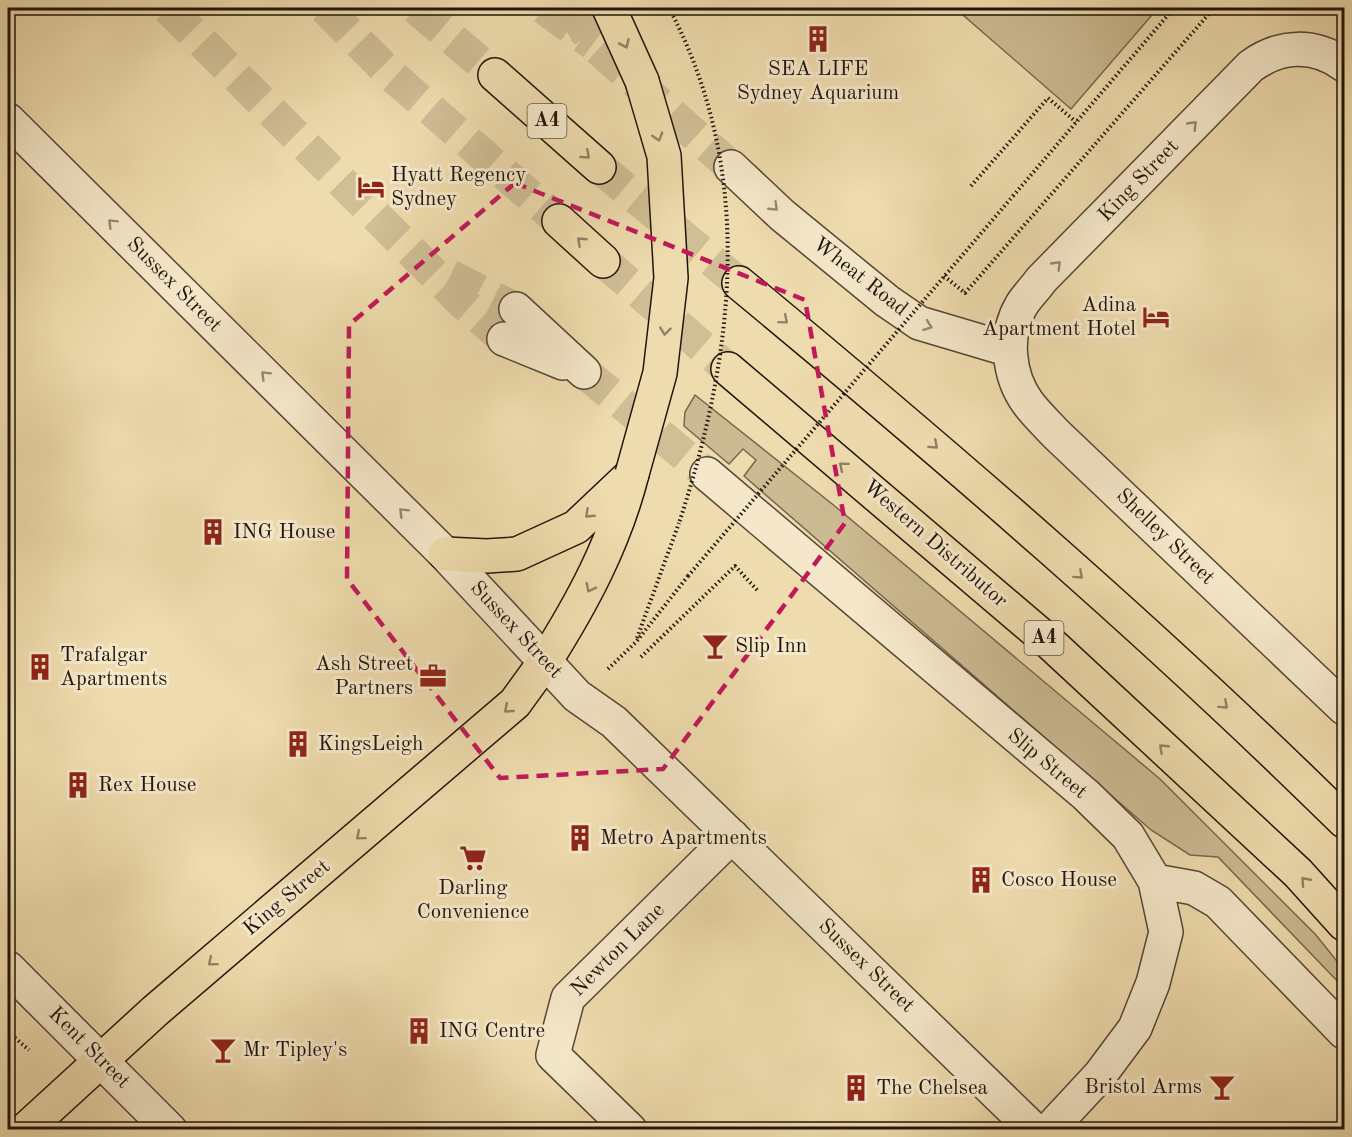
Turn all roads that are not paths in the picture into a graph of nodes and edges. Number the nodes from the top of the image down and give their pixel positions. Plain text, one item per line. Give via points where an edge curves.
1 (609, 8) edge
2 (1344, 65) edge
3 (495, 75) tunnel mouth
4 (8, 120) edge
5 (599, 167) tunnel mouth
6 (732, 167) tunnel mouth
7 (559, 221) tunnel mouth
8 (603, 261) tunnel mouth
9 (739, 283) tunnel mouth
10 (510, 324) tunnel mouth
11 (1010, 350) junction
12 (728, 369) tunnel mouth
13 (584, 372) tunnel mouth
14 (632, 474) junction
15 (706, 474) tunnel mouth
16 (445, 554) junction
17 (544, 663) junction
18 (1344, 708) edge
19 (1344, 821) edge
20 (732, 836) junction
21 (1155, 881) junction
22 (1344, 924) edge
23 (8, 968) edge
24 (1344, 1032) edge
25 (100, 1059) junction
26 (25, 1130) edge
27 (170, 1130) edge
28 (630, 1130) edge
29 (1034, 1130) edge
30 (1049, 1130) edge

1 -> 14 main road, King Street, bridge via 642,81 664,156 670,278 660,373
11 -> 2 street, King Street via 1012,325 1041,280 1236,80 1267,54 1283,49 1317,51
3 -> 5 main road, A4
16 -> 4 street, Sussex Street
6 -> 11 street, Wheat Road via 782,215 919,323
8 -> 7 main road
9 -> 19 main road via 928,439 1257,735
10 - 13 street
11 - 18 street, Shelley Street via 1027,402 1056,434
22 -> 12 main road, Western Distributor / A4 via 1298,873 1049,642
14 -> 16 main road via 576,527 517,554
14 -> 17 main road, King Street via 605,556 580,606
15 - 21 street, Slip Street via 1086,795 1128,836
16 - 17 street, Sussex Street
17 - 20 street, Sussex Street via 577,696 614,722
17 -> 25 main road, King Street via 515,703
20 - 28 street, Newton Lane via 568,998 553,1055
20 - 29 street, Sussex Street
21 - 24 street via 1194,888 1218,902
21 - 30 street, Slip Street via 1166,933 1153,983 1135,1028 1100,1075
23 - 25 street, Kent Street
25 - 26 main road, King Street
25 - 27 street, Kent Street

